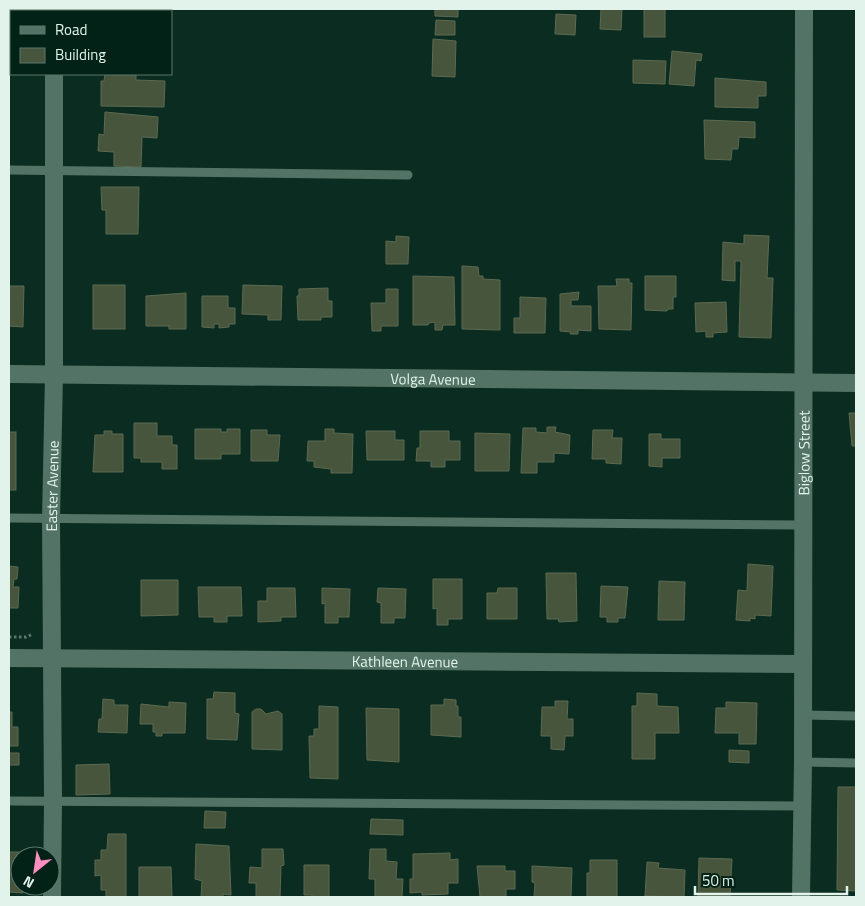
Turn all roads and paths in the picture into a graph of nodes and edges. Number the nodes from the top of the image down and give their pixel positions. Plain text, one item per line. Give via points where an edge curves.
1 (804, 9) edge
2 (54, 75) edge
3 (9, 170) edge
4 (54, 170) junction
5 (408, 175) dead end
6 (9, 374) edge
7 (54, 374) junction
8 (803, 383) junction
9 (856, 383) edge
10 (9, 518) edge
11 (52, 519) junction
12 (803, 525) junction
13 (9, 658) edge
14 (51, 659) junction
15 (803, 664) junction
16 (803, 715) junction
17 (856, 716) edge
18 (803, 762) junction
19 (856, 763) edge
20 (53, 800) junction
21 (9, 801) edge
22 (802, 806) junction
23 (52, 897) edge
24 (801, 897) edge

1 - 8 street, Biglow Street
2 - 4 street, Easter Avenue
3 - 4 lane
4 - 5 lane
4 - 7 street, Easter Avenue
6 - 7 street, Volga Avenue
7 - 8 street, Volga Avenue
7 - 11 street, Easter Avenue
8 - 9 street, Volga Avenue
8 - 12 street, Biglow Street
10 - 11 lane
11 - 12 lane
11 - 14 street, Easter Avenue
12 - 15 street, Biglow Street
13 - 14 street, Kathleen Avenue
14 - 15 street, Kathleen Avenue
14 - 20 street, Easter Avenue
15 - 16 street, Biglow Street
16 - 17 lane
16 - 18 street, Biglow Street
18 - 19 lane
18 - 22 street, Biglow Street
20 - 21 lane
20 - 22 lane
20 - 23 street, Easter Avenue
22 - 24 street, Biglow Street

